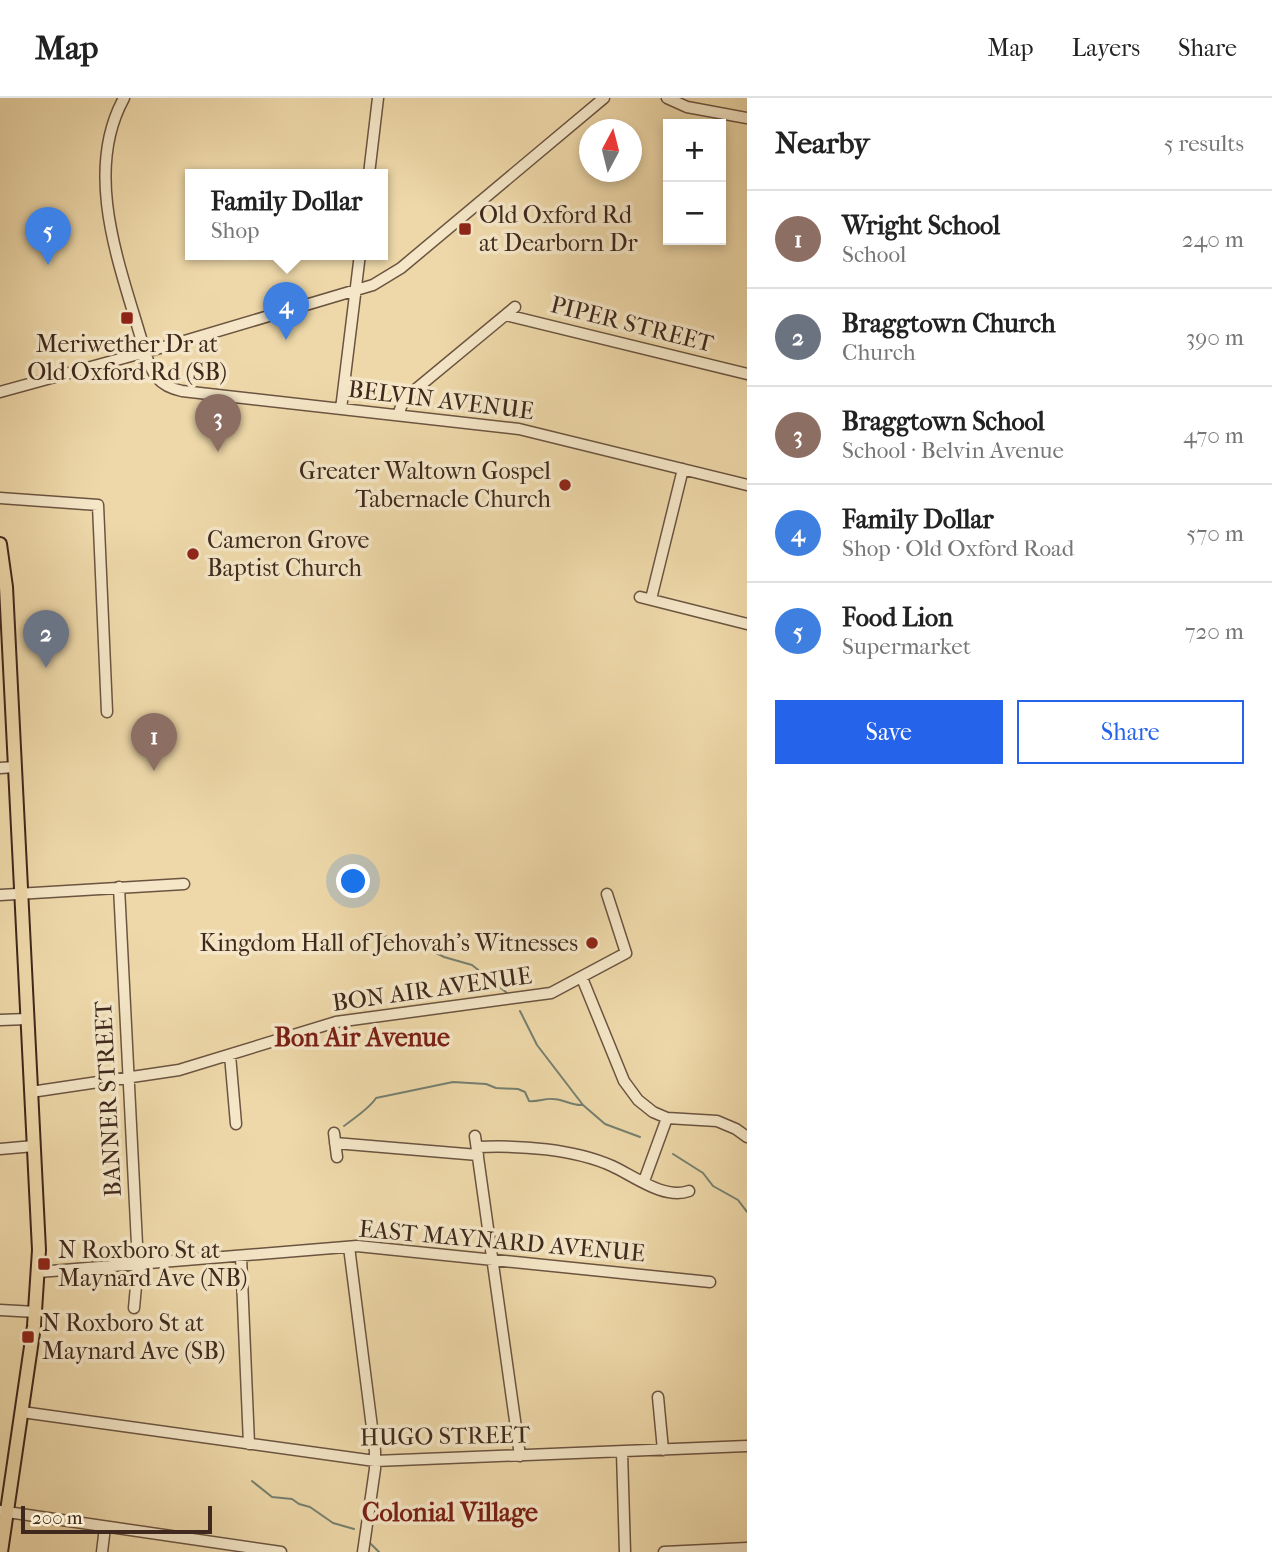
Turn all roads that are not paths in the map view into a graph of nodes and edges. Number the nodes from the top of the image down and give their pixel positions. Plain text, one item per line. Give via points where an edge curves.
1 (124, 98) edge
2 (378, 98) edge
3 (604, 98) edge
4 (667, 98) edge
5 (747, 118) edge
6 (370, 169) edge
7 (359, 260) edge
8 (356, 291) junction
9 (515, 307) dead end
10 (506, 315) junction
11 (145, 352) junction
12 (747, 374) edge
13 (0, 392) edge
14 (341, 409) junction
15 (398, 415) junction
16 (683, 469) junction
17 (747, 485) edge
18 (0, 498) edge
19 (0, 544) edge
20 (640, 597) dead end
21 (651, 599) junction
22 (747, 624) edge
23 (4, 642) edge
24 (107, 712) dead end
25 (15, 767) junction
26 (0, 768) edge
27 (184, 884) dead end
28 (119, 887) junction
29 (21, 894) junction
30 (607, 894) dead end
31 (0, 895) edge
32 (582, 978) junction
33 (27, 1018) junction
34 (0, 1020) edge
35 (230, 1055) junction
36 (128, 1078) junction
37 (31, 1092) junction
38 (667, 1118) junction
39 (236, 1124) dead end
40 (747, 1137) edge
41 (34, 1146) junction
42 (477, 1146) junction
43 (0, 1149) edge
44 (337, 1157) dead end
45 (644, 1181) junction
46 (689, 1191) dead end
47 (349, 1247) junction
48 (241, 1256) junction
49 (491, 1259) junction
50 (138, 1265) junction
51 (39, 1272) junction
52 (710, 1282) dead end
53 (134, 1308) dead end
54 (0, 1310) edge
55 (36, 1312) junction
56 (659, 1397) dead end
57 (22, 1412) junction
58 (249, 1444) junction
59 (747, 1446) edge
60 (663, 1450) junction
61 (622, 1452) junction
62 (520, 1456) junction
63 (375, 1461) junction
64 (4, 1512) edge
65 (105, 1527) junction
66 (747, 1548) edge
67 (2, 1552) edge
68 (102, 1552) edge
69 (281, 1552) edge
70 (363, 1552) edge
71 (625, 1552) edge
72 (664, 1552) edge

1 - 11 street, BELVIN AVENUE via 106,151 106,201
2 - 6 street
3 - 8 street via 401,268
4 - 5 street via 694,109
7 - 8 street
8 - 11 street
8 - 14 street
9 - 10 street
10 - 12 street, PIPER STREET
10 - 15 street via 404,399
11 - 13 street
11 - 14 street, BELVIN AVENUE via 155,378 169,388
14 - 15 street, BELVIN AVENUE
15 - 16 street, BELVIN AVENUE via 519,429
16 - 17 street, BELVIN AVENUE
16 - 21 street
18 - 24 street via 98,505
19 - 23 main road via 6,587
20 - 21 street
21 - 22 street
23 - 25 main road
25 - 26 street
25 - 29 main road
27 - 28 street
28 - 29 street
28 - 36 street, BANNER STREET
29 - 31 street
29 - 33 main road
30 - 32 street, BON AIR AVENUE via 626,953
32 - 35 street, BON AIR AVENUE via 551,993 336,1022
32 - 38 street via 631,1093
33 - 34 street
33 - 37 main road
35 - 36 street, BON AIR AVENUE
35 - 39 street
36 - 37 street, BON AIR AVENUE
36 - 50 street, BANNER STREET
37 - 41 main road
38 - 40 street via 718,1121
38 - 45 street
41 - 43 street
41 - 51 main road
42 - 44 street via 335,1138
42 - 45 street via 580,1155
42 - 49 street
45 - 46 street via 673,1193
47 - 48 street, EAST MAYNARD AVENUE
47 - 49 street, EAST MAYNARD AVENUE
47 - 63 street
48 - 50 street, EAST MAYNARD AVENUE
48 - 58 street
49 - 52 street, EAST MAYNARD AVENUE
49 - 62 street
50 - 51 street, EAST MAYNARD AVENUE
50 - 53 street, BANNER STREET
51 - 55 main road
54 - 55 street
55 - 57 main road
56 - 60 street
57 - 58 street, HUGO STREET
57 - 64 main road
58 - 63 street, HUGO STREET
59 - 60 street, HUGO STREET
60 - 61 street, HUGO STREET
61 - 62 street, HUGO STREET
61 - 71 street
62 - 63 street, HUGO STREET
63 - 70 street
64 - 65 street
64 - 67 main road
65 - 68 street
65 - 69 street
66 - 72 street

